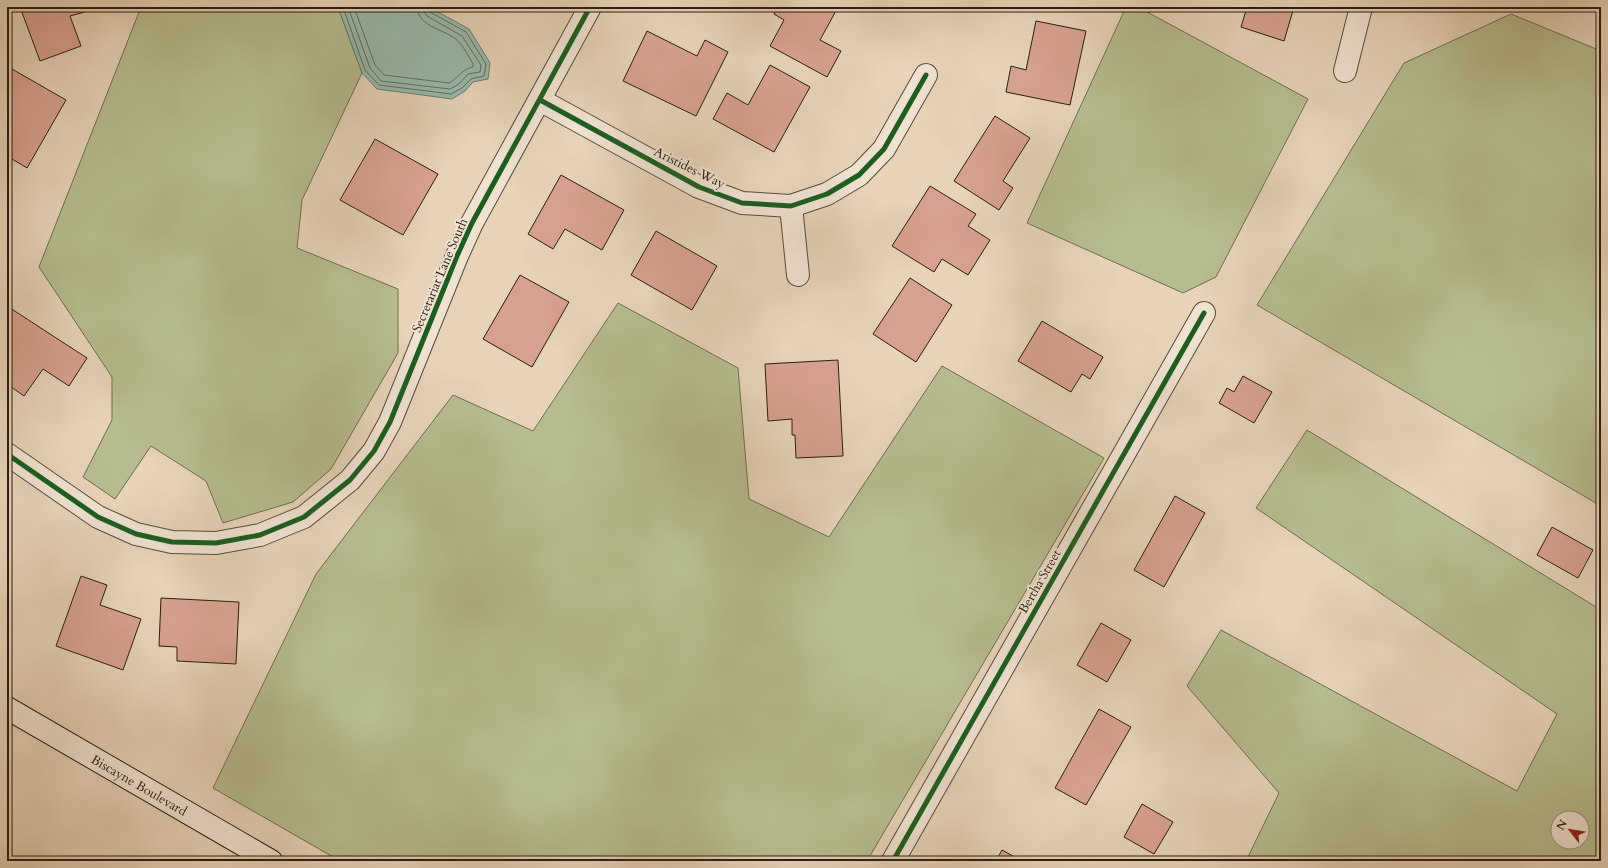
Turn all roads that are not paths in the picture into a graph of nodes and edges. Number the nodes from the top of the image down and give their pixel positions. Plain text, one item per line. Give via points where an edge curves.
1 (590, 7) edge
2 (1361, 7) edge
3 (1345, 71) dead end
4 (926, 75) dead end
5 (540, 100) junction
6 (791, 206) junction
7 (798, 275) dead end
8 (1204, 313) dead end
9 (7, 454) edge
10 (7, 708) edge
11 (271, 861) edge
12 (893, 861) edge

1 - 5 street, Secretariat Lane South
2 - 3 street
4 - 6 street, Aristides Way via 884,149 858,175 827,194
5 - 6 street, Aristides Way via 699,187 742,203
5 - 9 street, Secretariat Lane South via 472,223 387,428 374,451 350,480 304,517 260,535 216,543 172,542 136,534 98,517
6 - 7 street
8 - 12 street, Bertha Street
10 - 11 street, Biscayne Boulevard

